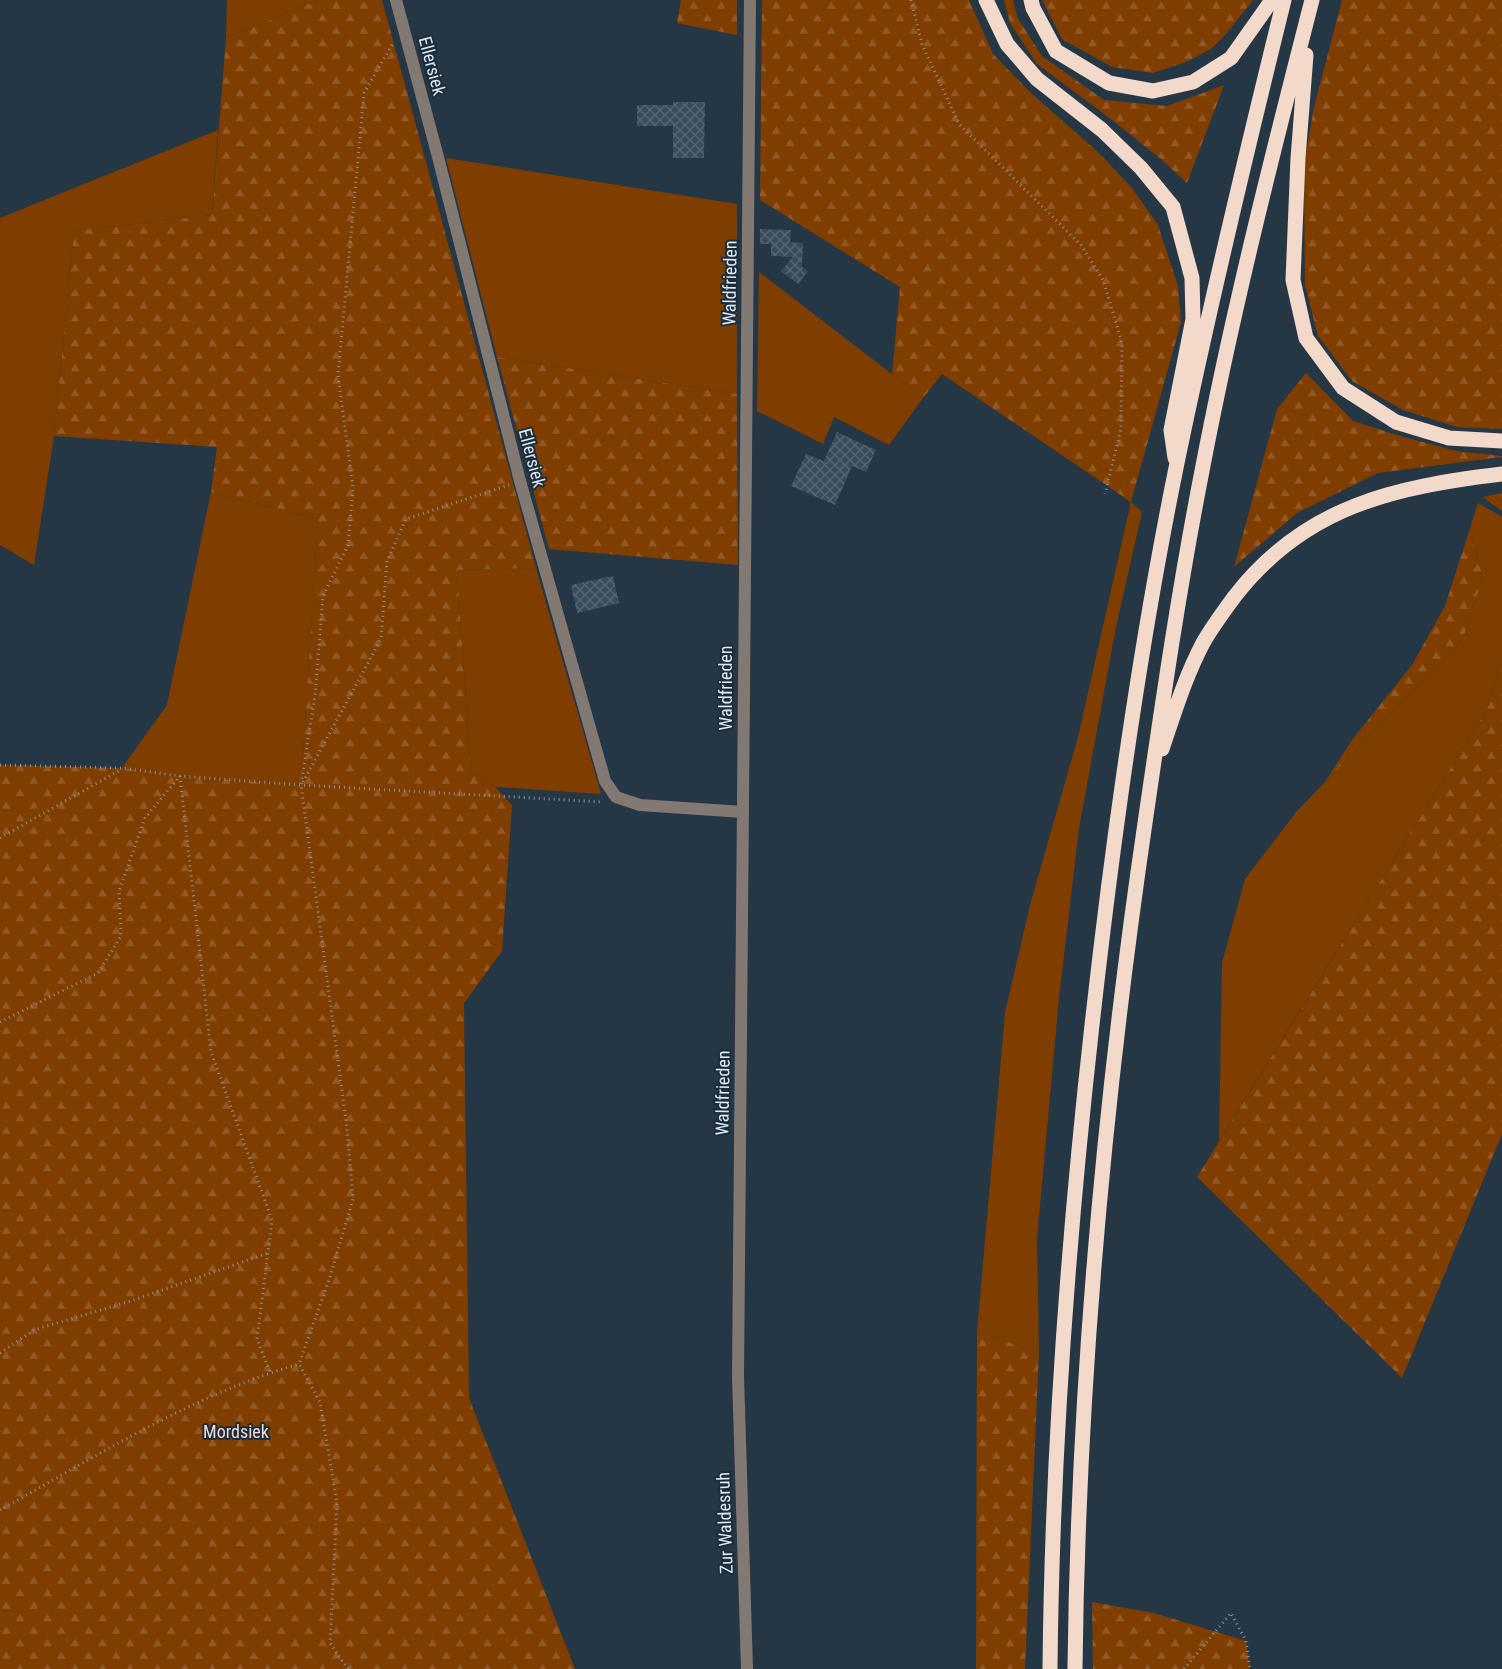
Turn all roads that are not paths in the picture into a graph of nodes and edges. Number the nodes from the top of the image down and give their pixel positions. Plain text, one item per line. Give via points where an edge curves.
1 (396, 0) edge
2 (750, 0) edge
3 (986, 0) edge
4 (1031, 0) edge
5 (1272, 0) edge
6 (1284, 0) edge
7 (1312, 0) edge
8 (1502, 441) edge
9 (1177, 464) junction
10 (1502, 474) edge
11 (1151, 779) junction
12 (743, 812) junction
13 (738, 1376) joint
14 (747, 1669) edge
15 (1050, 1669) edge
16 (1075, 1669) edge

1 - 12 street, Ellersiek via 520,481 605,781 616,797 640,805
2 - 12 street, Waldfrieden
3 - 9 highway via 1007,44 1037,79 1102,130 1141,168 1173,206 1192,278 1193,319 1170,430
4 - 5 highway via 1056,51 1109,83 1153,91 1193,82 1232,58
6 - 9 highway via 1220,266
7 - 8 highway via 1301,106 1292,280 1306,338 1343,388 1396,422 1449,438
7 - 11 highway via 1242,281 1202,469
9 - 15 highway via 1142,658 1114,841 1082,1119 1067,1282 1056,1459
10 - 11 highway via 1423,485 1381,496 1338,512 1302,532 1275,554 1249,578 1203,643
11 - 16 highway via 1126,951 1107,1121 1082,1461
12 - 13 street, Waldfrieden
13 - 14 street, Zur Waldesruh

